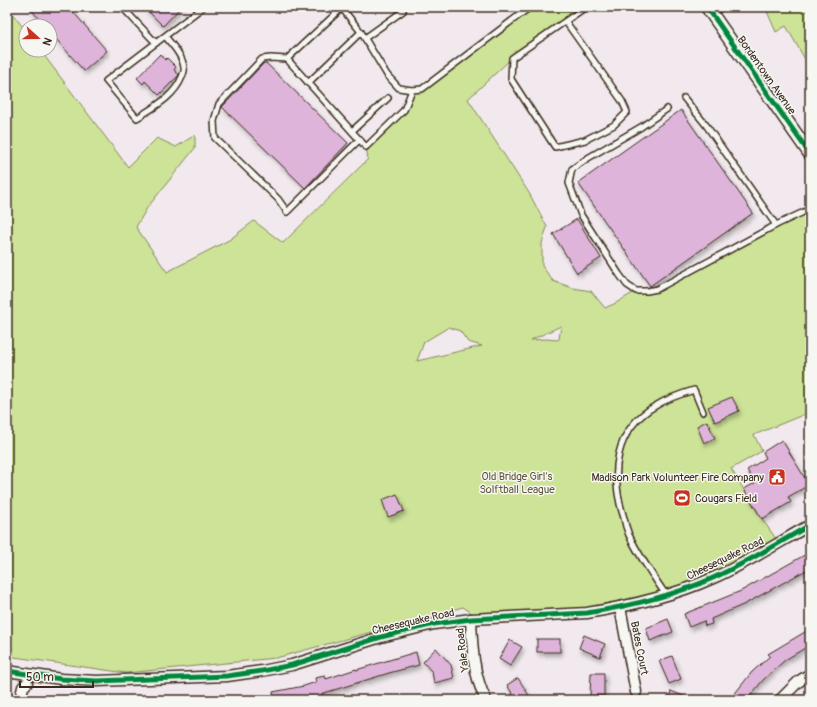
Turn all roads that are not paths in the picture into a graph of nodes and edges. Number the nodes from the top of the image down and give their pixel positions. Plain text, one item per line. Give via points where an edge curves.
1 (122, 7) edge
2 (400, 7) edge
3 (530, 7) edge
4 (586, 7) edge
5 (722, 7) edge
6 (200, 8) edge
7 (342, 8) edge
8 (709, 10) edge
9 (566, 22) junction
10 (361, 32) junction
11 (165, 36) junction
12 (365, 38) junction
13 (156, 43) junction
14 (287, 59) junction
15 (308, 83) junction
16 (412, 90) junction
17 (388, 98) dead end
18 (684, 98) dead end
19 (667, 109) dead end
20 (352, 131) junction
21 (360, 139) junction
22 (810, 154) edge
23 (810, 210) edge
24 (776, 225) junction
25 (703, 412) dead end
26 (810, 525) edge
27 (666, 595) junction
28 (620, 607) junction
29 (471, 619) junction
30 (7, 671) edge
31 (810, 674) edge
32 (27, 683) dead end
33 (636, 692) dead end
34 (20, 700) edge
35 (486, 700) edge
36 (780, 700) edge

1 - 13 lane
2 - 12 lane via 403,11
3 - 16 lane via 422,89
4 - 9 lane
5 - 8 lane
6 - 11 lane
7 - 10 lane
7 - 14 lane
8 - 22 street, Bordentown Avenue
9 - 9 lane via 512,58 511,79 555,147 585,140 614,125 628,112
10 - 12 lane
10 - 15 lane
11 - 13 lane
11 - 13 lane via 182,60 185,70 181,81 163,102 137,118 106,81
12 - 16 lane via 387,74 399,88
14 - 15 lane
14 - 21 lane via 262,59 219,104 214,121 215,138 278,199 287,212
15 - 20 lane
16 - 21 lane via 404,110 366,147
17 - 20 lane
18 - 24 lane
19 - 24 lane via 572,169 569,183 581,215 627,285 636,291 657,288
20 - 21 lane
23 - 24 lane
25 - 27 lane via 694,390 656,405 631,428 619,452 616,468 619,504 629,534
26 - 27 street, Cheesequake Road via 719,575
27 - 28 street, Cheesequake Road
28 - 29 street, Cheesequake Road via 587,613
28 - 33 street, Bates Court
29 - 30 street, Cheesequake Road via 434,624 381,637 292,665 227,676 97,681
29 - 35 street, Yale Road via 474,663
31 - 36 street
32 - 34 street via 23,686

